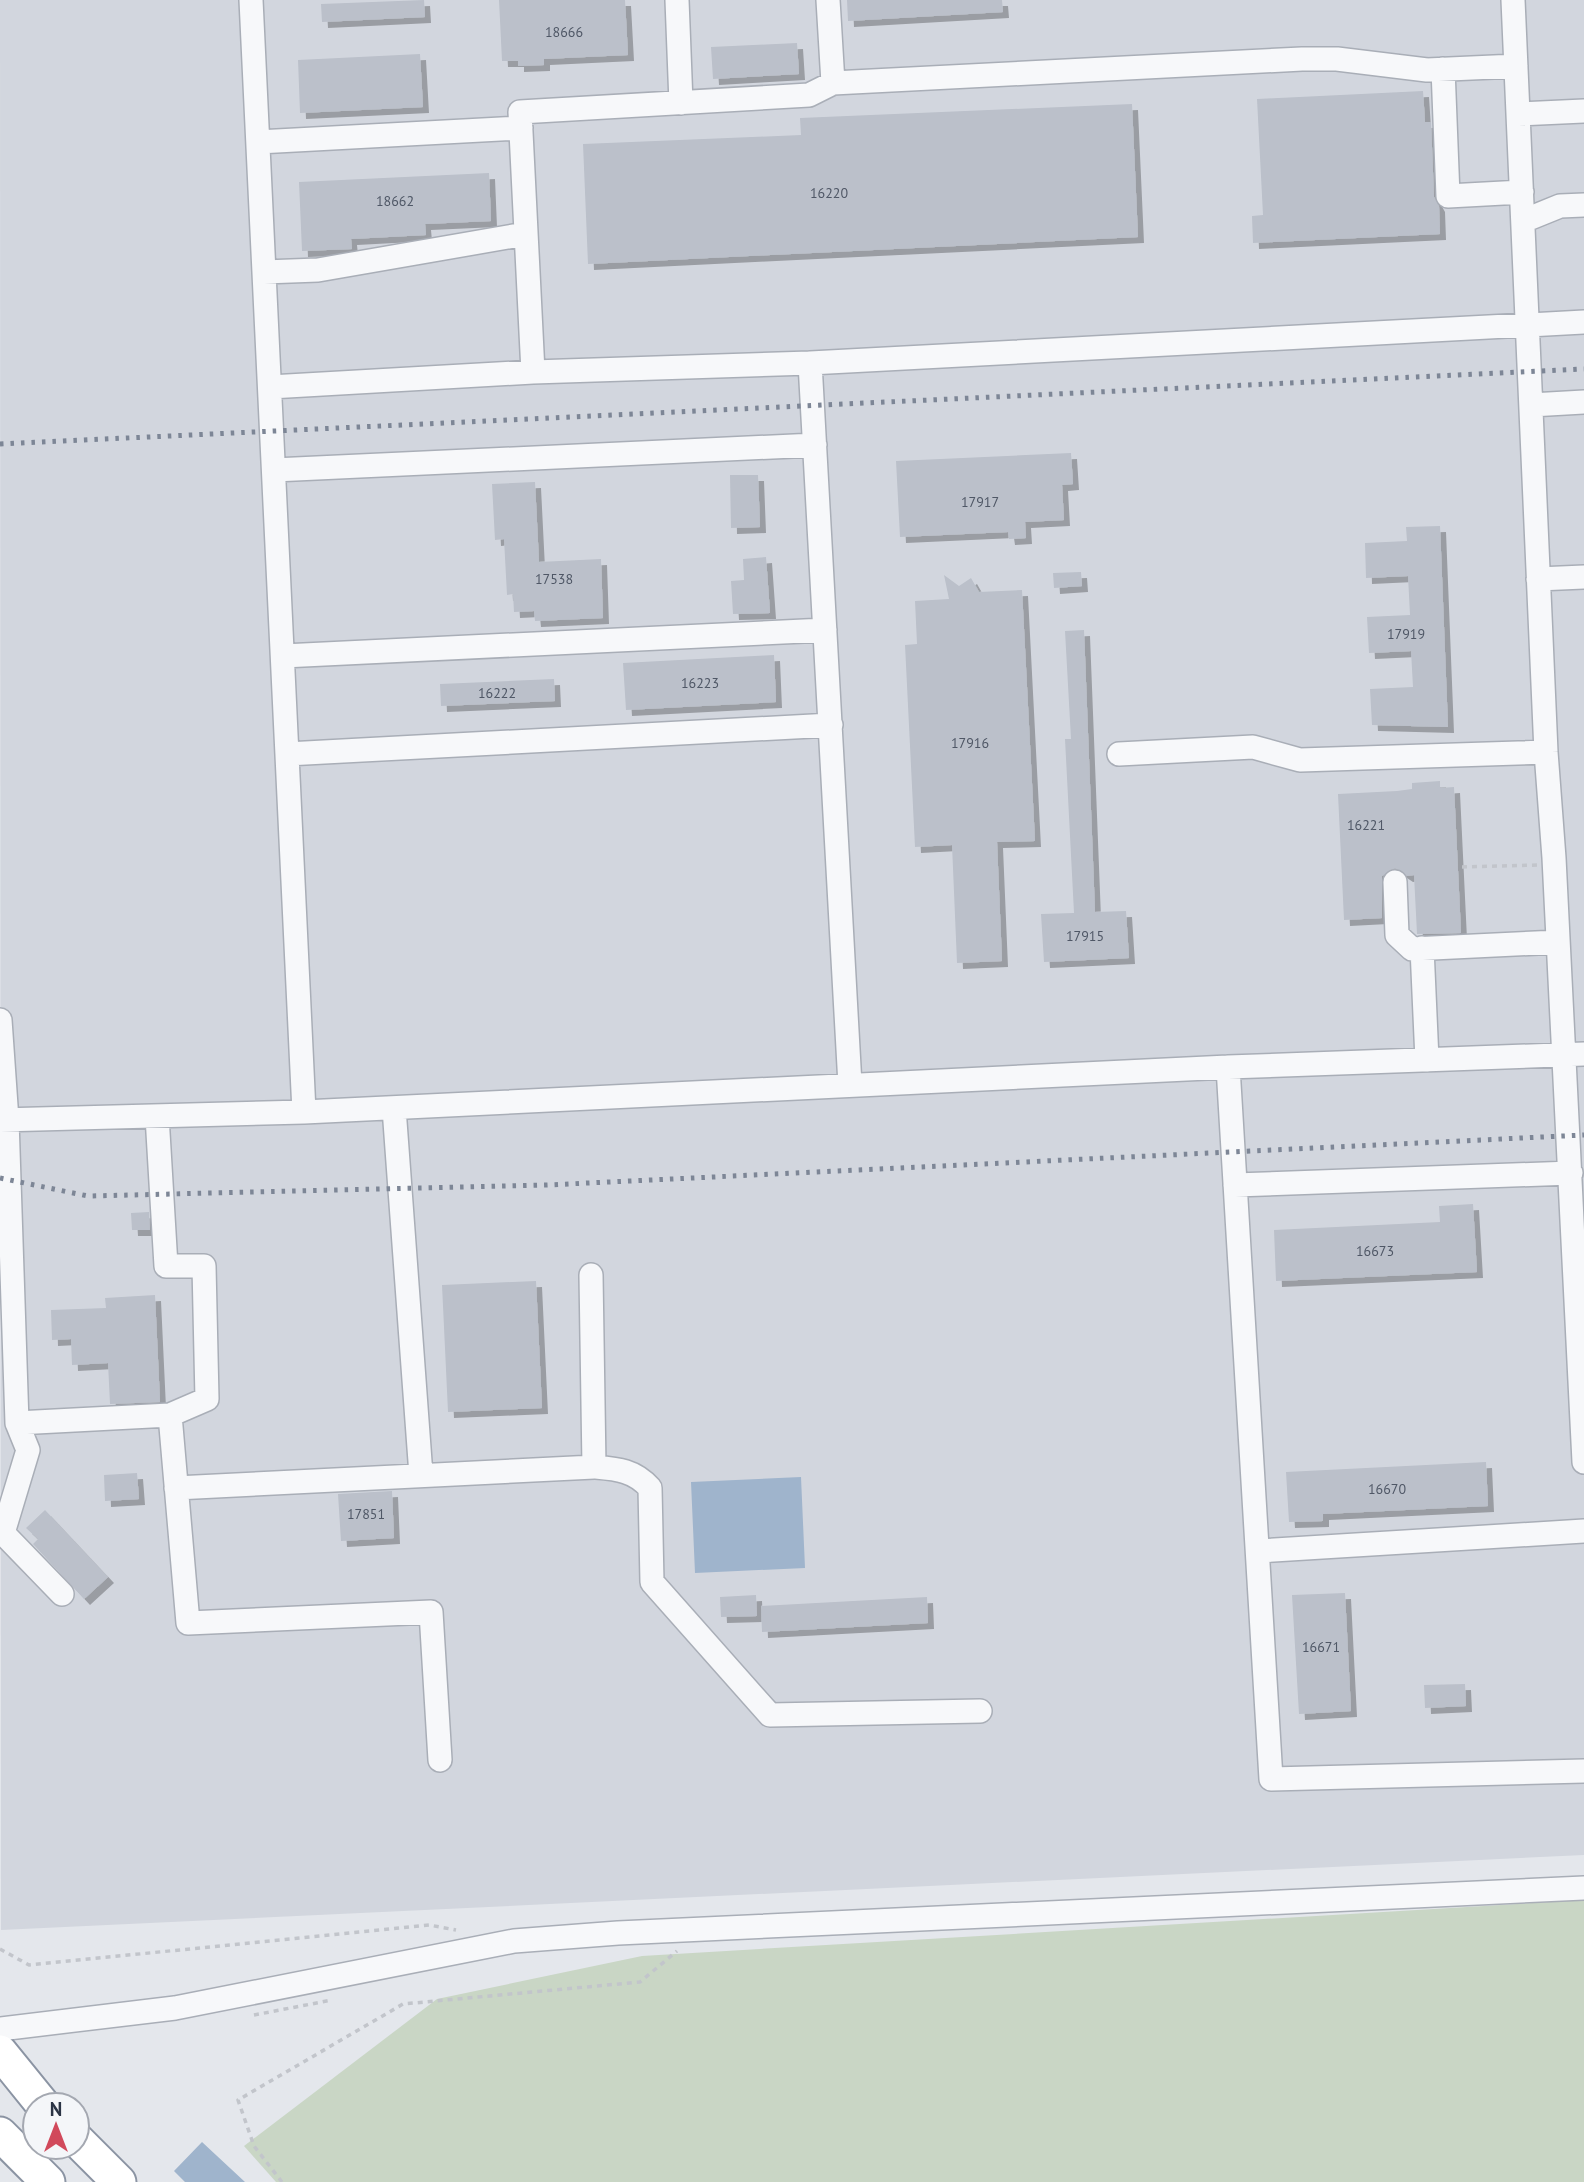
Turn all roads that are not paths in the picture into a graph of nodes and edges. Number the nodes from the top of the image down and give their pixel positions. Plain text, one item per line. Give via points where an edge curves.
1 (251, 0) edge
2 (677, 0) edge
3 (828, 0) edge
4 (1513, 0) edge
5 (1516, 66) junction
6 (1443, 69) junction
7 (833, 83) junction
8 (681, 103) junction
9 (1584, 111) edge
10 (1518, 114) junction
11 (521, 128) junction
12 (258, 142) junction
13 (1522, 192) junction
14 (1584, 205) edge
15 (1523, 221) junction
16 (525, 234) junction
17 (264, 272) junction
18 (1584, 322) edge
19 (1527, 325) junction
20 (810, 363) junction
21 (533, 372) junction
22 (270, 387) junction
23 (1584, 402) edge
24 (1531, 405) junction
25 (815, 445) junction
26 (274, 470) junction
27 (1584, 576) edge
28 (1538, 579) junction
29 (825, 630) junction
30 (283, 656) junction
31 (831, 725) junction
32 (1546, 752) junction
33 (287, 754) junction
34 (1119, 754) dead end
35 (1395, 882) dead end
36 (1558, 942) junction
37 (1422, 948) junction
38 (0, 1020) edge
39 (1574, 1055) edge
40 (1427, 1060) junction
41 (1227, 1067) junction
42 (850, 1086) junction
43 (394, 1108) junction
44 (304, 1112) junction
45 (157, 1116) junction
46 (4, 1120) edge
47 (1571, 1173) junction
48 (1235, 1185) junction
49 (4, 1219) edge
50 (1578, 1228) edge
51 (591, 1275) dead end
52 (6, 1305) edge
53 (170, 1415) junction
54 (18, 1423) junction
55 (1584, 1462) edge
56 (594, 1467) junction
57 (421, 1475) junction
58 (176, 1488) junction
59 (2, 1531) edge
60 (1584, 1531) edge
61 (1259, 1551) junction
62 (62, 1594) dead end
63 (980, 1710) dead end
64 (440, 1760) dead end
65 (1584, 1771) edge
66 (1584, 1888) edge
67 (0, 2029) edge
68 (0, 2052) edge
69 (32, 2091) edge
70 (0, 2134) edge
71 (91, 2154) edge
72 (48, 2182) edge
73 (119, 2182) edge

1 - 12 street
2 - 8 street
3 - 7 street
4 - 5 street
5 - 6 street
5 - 10 street
6 - 7 street via 1302,59
6 - 13 street via 1448,195
7 - 8 street via 809,96
8 - 11 street via 520,112
9 - 10 street
10 - 13 street
11 - 12 street
11 - 16 street
12 - 17 street
13 - 15 street
14 - 15 street via 1560,206
15 - 19 street
16 - 17 street via 318,270
16 - 21 street
17 - 22 street
18 - 19 street
19 - 20 street
19 - 24 street
20 - 21 street
20 - 25 street
21 - 22 street
22 - 26 street
23 - 24 street
24 - 28 street
25 - 26 street
25 - 29 street
26 - 30 street
27 - 28 street
28 - 32 street
29 - 30 street
29 - 31 street
30 - 33 street
31 - 33 street
31 - 42 street
32 - 34 street via 1300,760 1253,747
32 - 36 street
33 - 44 street
35 - 37 street via 1397,935 1412,949
36 - 37 street
36 - 39 street
37 - 40 street
38 - 46 street
39 - 40 street
39 - 47 street
40 - 41 street
41 - 42 street
41 - 48 street
42 - 43 street
43 - 44 street
43 - 57 street
44 - 45 street
45 - 46 street
45 - 53 street via 166,1266 204,1266 207,1399
46 - 49 street
47 - 48 street
47 - 50 street
48 - 61 street
49 - 52 street
50 - 55 street
51 - 56 street
52 - 54 street
53 - 54 street
53 - 58 street
54 - 59 street via 27,1450
56 - 57 street
56 - 63 street via 623,1470 639,1476 650,1488 652,1582 770,1715
57 - 58 street
58 - 64 street via 188,1623 431,1612
59 - 62 street
60 - 61 street
61 - 65 street via 1271,1779
66 - 67 street via 513,1941 175,2008
68 - 69 highway
70 - 72 highway
71 - 73 highway

